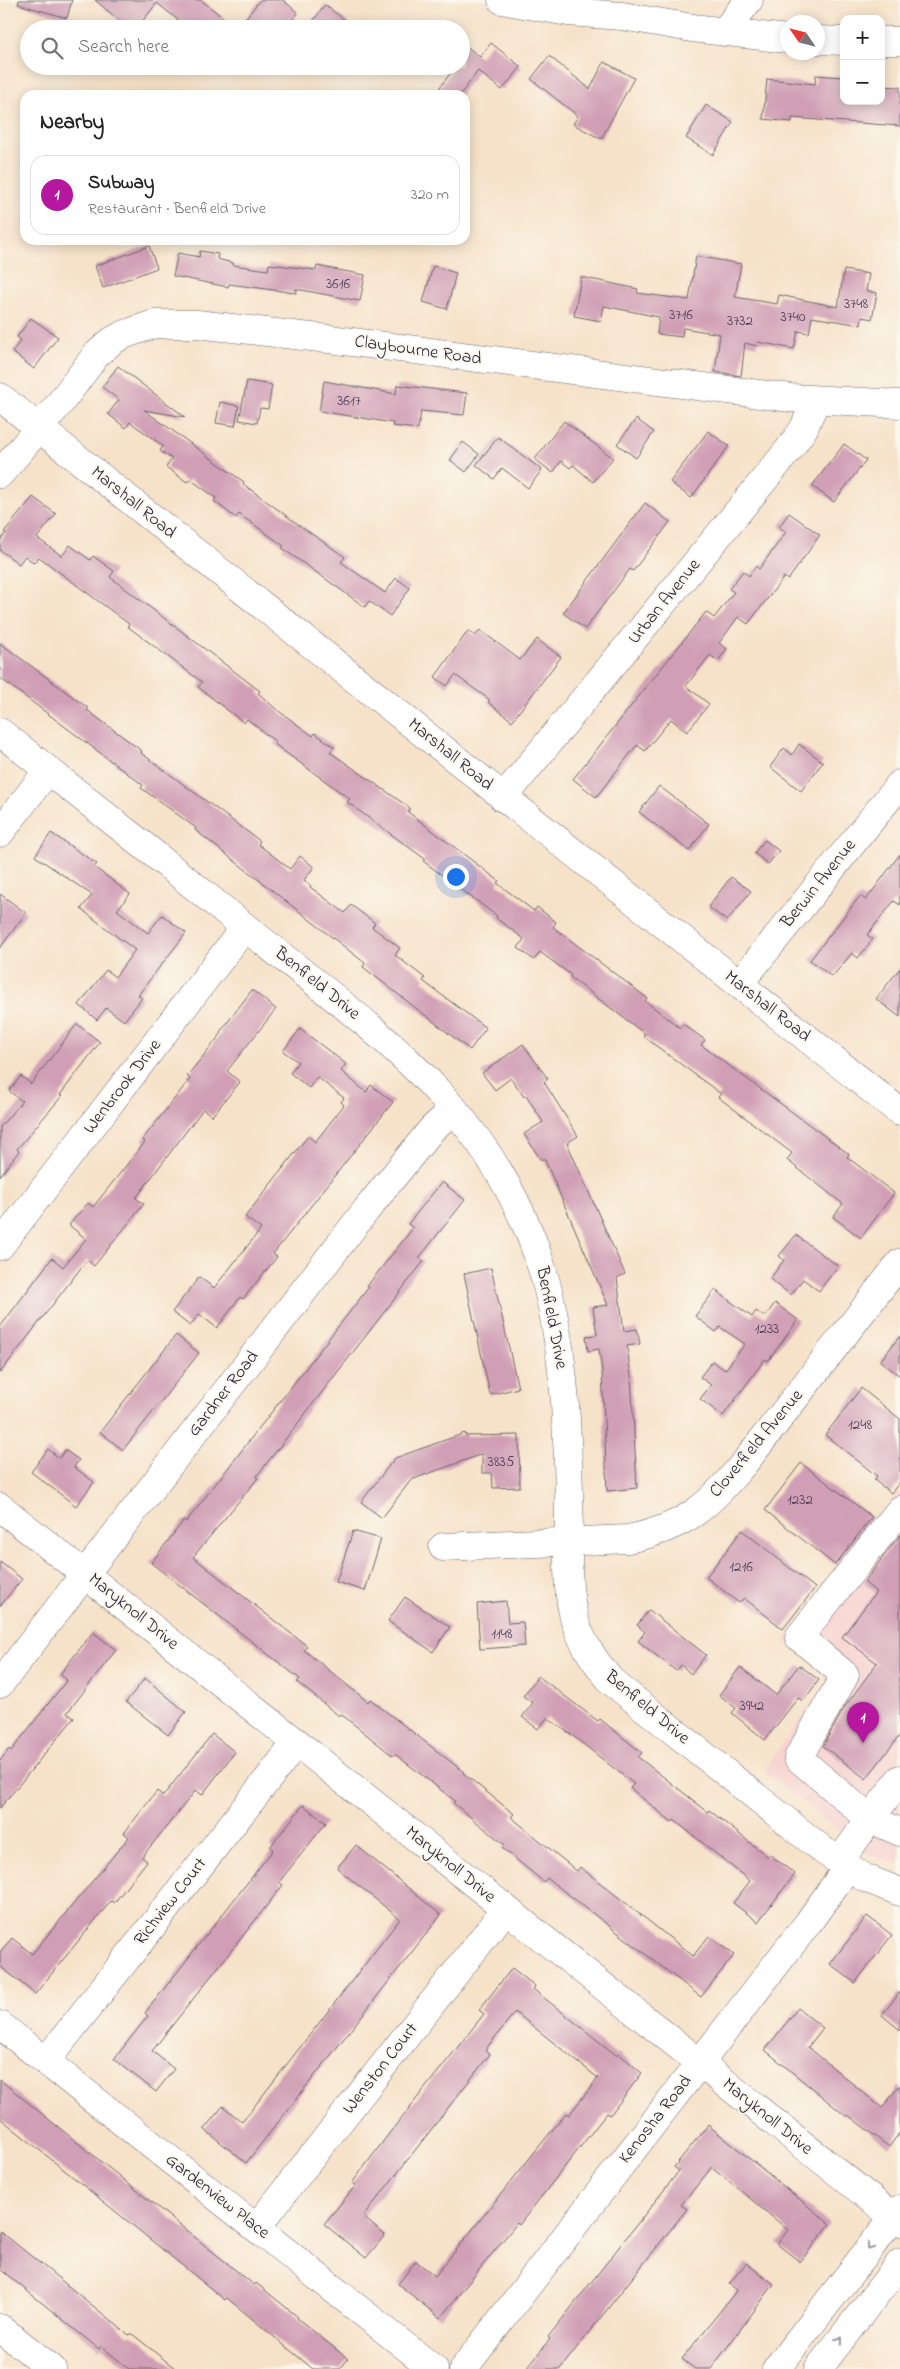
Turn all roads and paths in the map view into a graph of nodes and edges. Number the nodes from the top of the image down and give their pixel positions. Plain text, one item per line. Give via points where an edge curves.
1 (502, 0) edge
2 (749, 0) edge
3 (724, 32) junction
4 (780, 38) edge
5 (825, 40) edge
6 (840, 41) edge
7 (885, 41) edge
8 (900, 41) edge
9 (0, 398) edge
10 (816, 400) junction
11 (900, 404) edge
12 (39, 428) junction
13 (0, 474) edge
14 (0, 732) edge
15 (48, 770) junction
16 (900, 784) edge
17 (503, 798) junction
18 (0, 833) edge
19 (245, 927) junction
20 (739, 984) junction
21 (454, 1109) junction
22 (900, 1112) edge
23 (0, 1246) edge
24 (900, 1263) edge
25 (0, 1507) edge
26 (900, 1510) edge
27 (569, 1542) junction
28 (443, 1547) dead end
29 (86, 1573) junction
30 (0, 1684) edge
31 (296, 1742) junction
32 (900, 1778) edge
33 (870, 1819) junction
34 (900, 1832) edge
35 (843, 1865) junction
36 (900, 1892) edge
37 (506, 1910) junction
38 (0, 2024) edge
39 (46, 2061) junction
40 (700, 2063) junction
41 (898, 2216) edge
42 (256, 2228) junction
43 (900, 2262) edge
44 (0, 2328) edge
45 (52, 2369) edge
46 (434, 2369) edge
47 (463, 2369) edge
48 (776, 2369) edge
49 (818, 2369) edge

1 - 3 street
2 - 3 street
3 - 4 street
5 - 6 street
7 - 8 street
9 - 12 street, Marshall Road
10 - 11 street, Claybourne Road
10 - 12 street, Claybourne Road via 329,339 197,324 154,324 123,335 96,355
10 - 17 street, Urban Avenue via 804,428 791,447
12 - 13 street, Claybourne Road
12 - 17 street, Marshall Road
14 - 15 street, Benfield Drive
15 - 18 street
15 - 19 street, Benfield Drive
16 - 20 street, Berwin Avenue
17 - 20 street, Marshall Road
19 - 21 street, Benfield Drive via 394,1046
19 - 23 street, Wenbrook Drive
20 - 22 street, Marshall Road
21 - 27 street, Benfield Drive via 480,1140 499,1172 517,1205 543,1271 563,1374
21 - 29 street, Gardner Road via 432,1129 367,1209
24 - 27 street, Cloverfield Avenue via 746,1461 699,1512 654,1534 628,1539
25 - 29 street, Maryknoll Drive
26 - 33 street via 799,1638 845,1675 798,1758
27 - 28 street, Cloverfield Avenue
27 - 35 street, Benfield Drive via 573,1613 581,1637 611,1681
29 - 30 street, Gardner Road
29 - 31 street, Maryknoll Drive
31 - 37 street, Maryknoll Drive
31 - 39 street, Richview Court
32 - 33 street, Kenosha Road
33 - 34 street
33 - 35 street, Kenosha Road
35 - 36 street, Benfield Drive
35 - 40 street, Kenosha Road via 808,1923
37 - 40 street, Maryknoll Drive
37 - 42 street, Wenston Court
38 - 39 street, Gardenview Place
39 - 42 street, Gardenview Place
40 - 41 street, Maryknoll Drive
40 - 47 street, Kenosha Road
41 -> 48 street
42 - 46 street, Gardenview Place
49 -> 43 street
44 - 45 street

